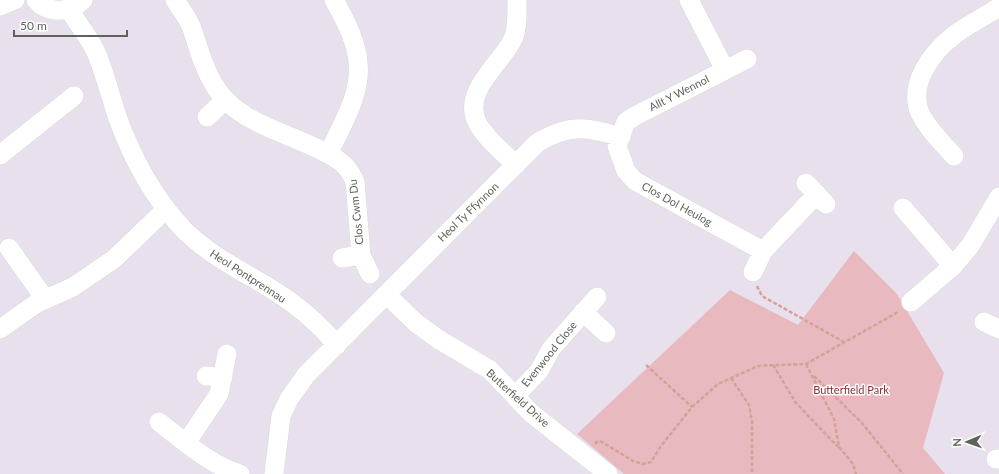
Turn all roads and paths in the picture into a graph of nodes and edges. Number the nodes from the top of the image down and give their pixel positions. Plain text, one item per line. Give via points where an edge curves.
1 (15, 0) edge
2 (36, 0) edge
3 (175, 0) edge
4 (334, 0) edge
5 (517, 0) edge
6 (689, 0) edge
7 (76, 5) edge
8 (0, 6) edge
9 (999, 7) edge
10 (747, 59) dead end
11 (725, 70) junction
12 (74, 96) dead end
13 (225, 100) junction
14 (207, 117) dead end
15 (621, 137) junction
16 (328, 154) junction
17 (0, 155) edge
18 (954, 156) dead end
19 (516, 165) junction
20 (816, 194) dead end
21 (999, 197) edge
22 (903, 208) dead end
23 (166, 209) junction
24 (9, 248) dead end
25 (763, 251) junction
26 (953, 266) junction
27 (752, 272) joint
28 (370, 274) dead end
29 (387, 295) junction
30 (597, 297) dead end
31 (45, 299) junction
32 (911, 302) joint
33 (583, 312) junction
34 (0, 329) edge
35 (606, 333) dead end
36 (845, 342) junction
37 (337, 345) junction
38 (227, 354) dead end
39 (773, 364) junction
40 (806, 364) junction
41 (646, 365) dead end
42 (814, 376) junction
43 (731, 378) junction
44 (515, 396) junction
45 (692, 407) junction
46 (159, 422) dead end
47 (186, 442) junction
48 (839, 448) junction
49 (587, 456) junction
50 (240, 474) edge
51 (274, 474) edge
52 (608, 474) edge
53 (752, 474) edge
54 (856, 474) edge
55 (903, 474) edge

1 - 8 street
2 - 7 street via 47,8 58,11
3 - 13 street, Clos Cwm Du via 190,26 213,84
4 - 16 street via 353,39 359,62 359,80 348,115
5 - 19 street via 518,18 513,38 482,80 476,94 474,110 477,122
6 - 11 street
7 - 23 street, Heol Pontprennau via 95,50 126,139 148,182
9 - 18 street via 952,37 938,51 918,84 917,99 920,112 933,133
10 - 11 street, Allt Y Wennol
11 - 15 street, Allt Y Wennol via 635,116 626,122
12 - 17 street via 54,102
13 - 14 street
13 - 16 street, Clos Cwm Du via 257,123 309,143
15 - 19 street, Heol Ty Ffynnon via 588,128 555,132 537,143
15 - 25 street, Clos Dol Heulog via 617,146 620,158 635,181
16 - 28 street, Clos Cwm Du via 342,162 351,172 355,182 351,257
19 - 29 street, Heol Ty Ffynnon
20 - 25 street
21 - 26 street via 973,241
22 - 26 street
23 - 31 street via 114,259 73,286
23 - 37 street, Heol Pontprennau via 185,231 208,251 300,310
24 - 31 street
25 - 27 street
26 - 32 street
27 - 36 path via 762,296
29 - 37 street, Heol Ty Ffynnon
29 - 44 street, Butterfield Drive via 432,335 490,370
30 - 33 street, Evenwood Close
31 - 34 street
32 - 36 path
33 - 35 street, Evenwood Close
33 - 44 street, Evenwood Close via 551,349 539,371
36 - 40 path
37 - 51 street, Heol Ty Ffynnon via 306,376 289,399 281,416
38 - 47 street via 214,377 219,394
39 - 40 path
39 - 43 path via 758,366
39 - 48 path via 796,403
40 - 42 path
41 - 45 path
42 - 48 path via 834,418
42 - 55 path via 862,423
43 - 45 path via 718,384
43 - 53 path via 749,405 752,421
44 - 49 street, Butterfield Drive via 531,413
45 - 49 path via 651,462 642,464 633,461 598,441
46 - 47 street
47 - 50 street via 222,468
48 - 54 path via 853,464
49 - 52 street, Butterfield Drive

